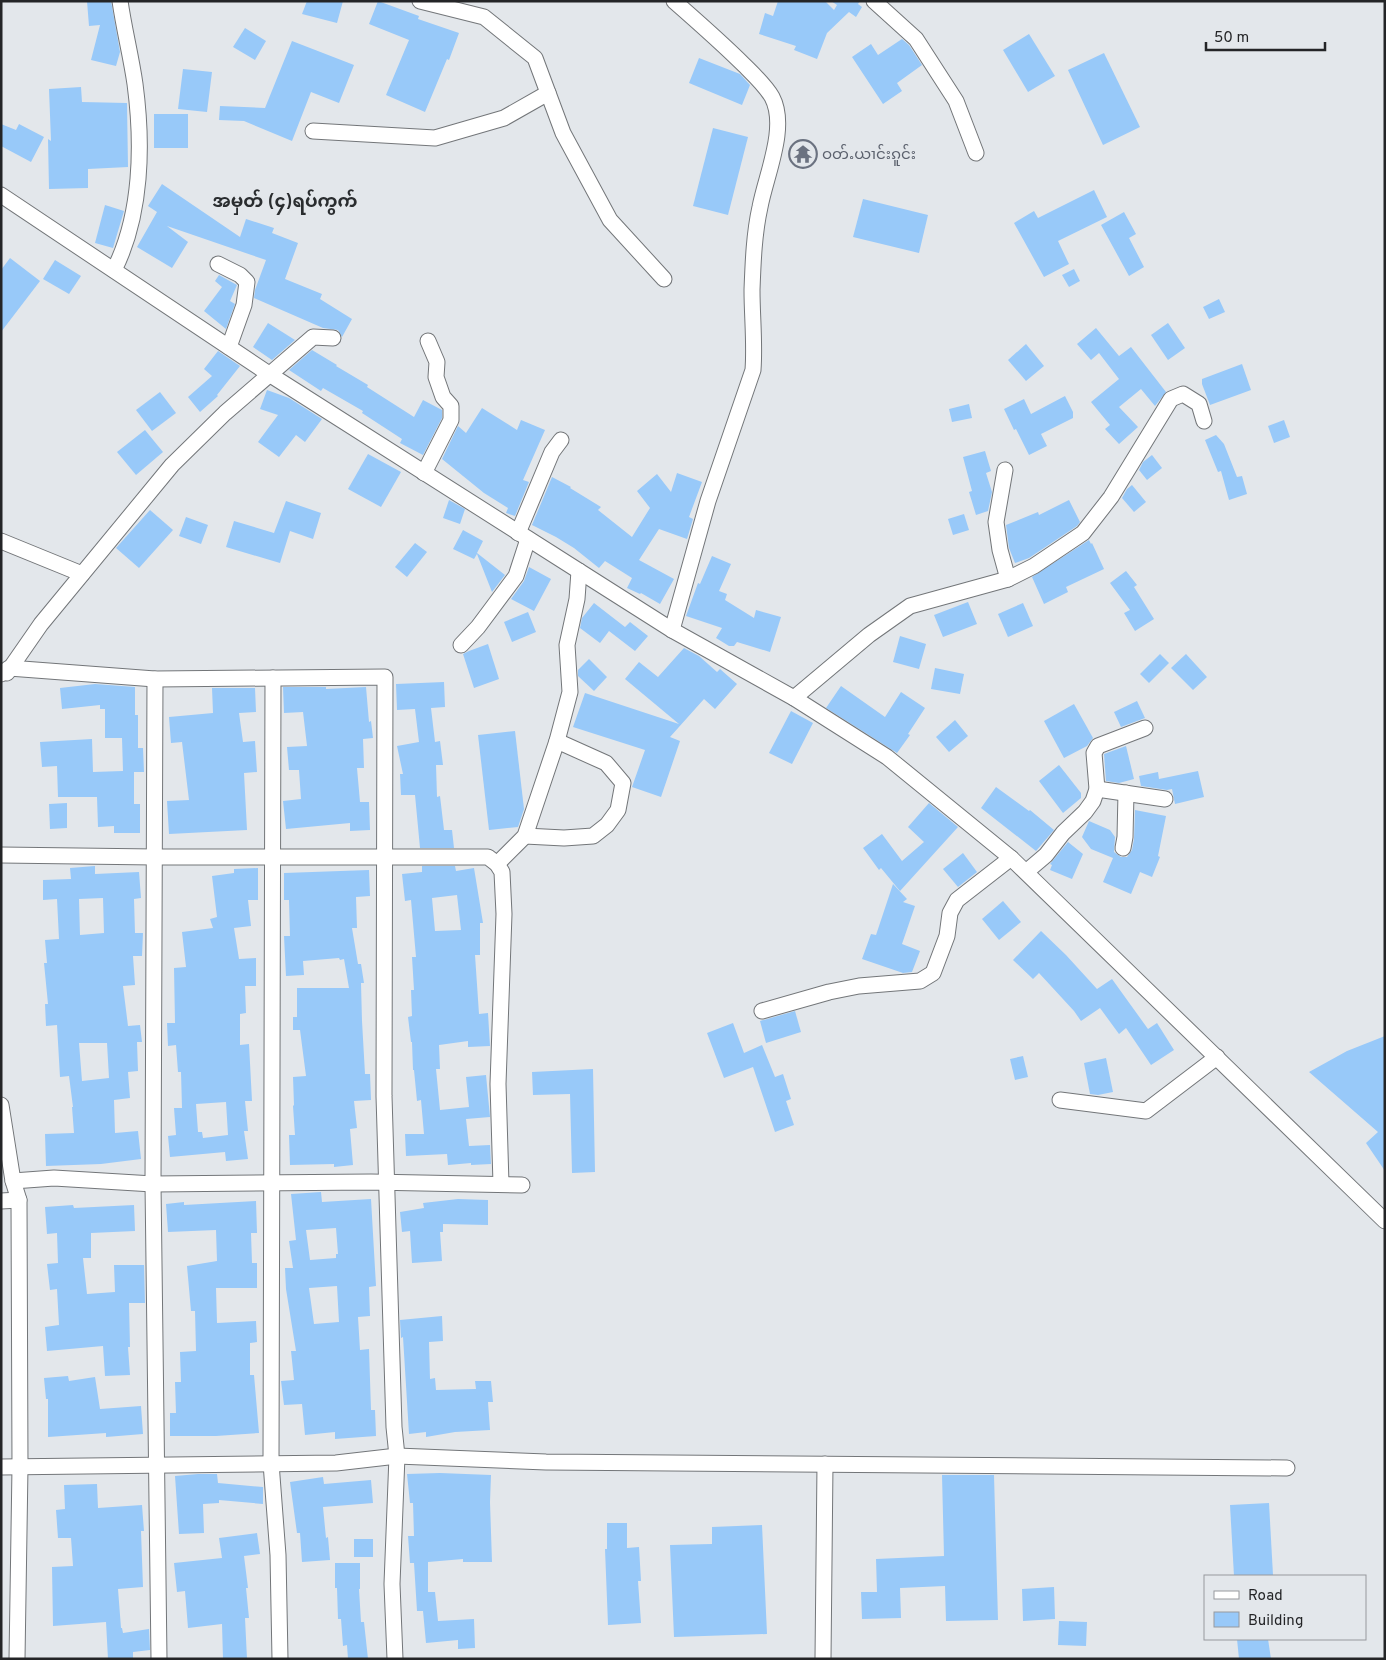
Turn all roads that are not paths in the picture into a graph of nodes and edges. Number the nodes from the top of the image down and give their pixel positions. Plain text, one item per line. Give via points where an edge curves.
1 (120, 1) edge
2 (420, 1) edge
3 (674, 1) edge
4 (874, 1) edge
5 (548, 93) junction
6 (313, 131) dead end
7 (976, 153) dead end
8 (1, 195) edge
9 (218, 264) dead end
10 (114, 270) junction
11 (664, 280) dead end
12 (333, 338) dead end
13 (428, 341) dead end
14 (229, 347) junction
15 (269, 374) junction
16 (1204, 421) dead end
17 (561, 440) dead end
18 (1005, 470) dead end
19 (424, 473) junction
20 (523, 536) junction
21 (1, 540) edge
22 (579, 571) junction
23 (82, 574) junction
24 (1008, 579) junction
25 (672, 630) junction
26 (460, 645) dead end
27 (5, 671) edge
28 (273, 678) junction
29 (156, 679) junction
30 (1, 684) edge
31 (794, 698) junction
32 (1145, 728) dead end
33 (557, 741) junction
34 (1097, 789) junction
35 (1126, 793) junction
36 (1165, 799) dead end
37 (525, 836) junction
38 (1123, 848) dead end
39 (1, 855) edge
40 (384, 856) junction
41 (155, 857) junction
42 (273, 857) junction
43 (1011, 858) junction
44 (497, 864) junction
45 (1026, 872) junction
46 (762, 1012) dead end
47 (1217, 1057) junction
48 (1060, 1100) dead end
49 (1, 1105) edge
50 (13, 1181) junction
51 (272, 1182) junction
52 (386, 1182) junction
53 (153, 1184) junction
54 (501, 1184) junction
55 (522, 1185) dead end
56 (19, 1200) junction
57 (1, 1201) edge
58 (1385, 1221) edge
59 (397, 1456) junction
60 (272, 1463) junction
61 (156, 1464) junction
62 (825, 1464) junction
63 (1, 1467) edge
64 (20, 1467) junction
65 (1287, 1468) dead end
66 (17, 1659) edge
67 (159, 1659) edge
68 (280, 1659) edge
69 (395, 1659) edge
70 (822, 1659) edge

1 - 10 street via 135,84 139,139 136,206 123,252
2 - 5 street via 484,17 535,58
3 - 25 street via 755,76 772,96 778,116 776,140 759,209 752,290 753,370 708,501
4 - 7 street via 916,38 956,101
5 - 6 street via 504,118 435,138
5 - 11 street via 562,133 610,220
8 - 10 street
9 - 14 street via 247,282 244,305
10 - 14 street
12 - 15 street via 313,337
13 - 19 street via 437,362 436,377 443,397 451,406 451,420
14 - 15 street
15 - 19 street
15 - 23 street via 172,465
16 - 24 street via 1199,404 1183,394 1171,399 1111,497 1083,533 1034,566
17 - 20 street via 552,452
18 - 24 street via 996,522
19 - 20 street
20 - 22 street
20 - 26 street via 516,576 478,627
21 - 23 street
22 - 25 street
22 - 33 street via 577,599 567,645 570,692
23 - 27 street
24 - 31 street via 910,606 869,635
25 - 31 street
27 - 29 street
27 - 30 street
28 - 29 street
28 - 40 street via 385,677
28 - 42 street
29 - 41 street
31 - 43 street via 887,756
32 - 34 street via 1098,746 1094,753
33 - 37 street
33 - 37 street via 606,763 623,783 618,810 594,836
34 - 35 street
34 - 45 street via 1085,812
35 - 36 street
35 - 38 street
37 - 44 street
39 - 41 street
40 - 42 street
40 - 44 street via 488,857
40 - 52 street
41 - 42 street
41 - 53 street
42 - 51 street
43 - 45 street
43 - 46 street via 957,900 933,973 920,981 859,986
44 - 54 street via 502,872 504,914 498,1084
45 - 47 street
47 - 48 street via 1146,1111
47 - 58 street
49 - 50 street
50 - 53 street via 54,1178
50 - 56 street
51 - 52 street
51 - 53 street
51 - 60 street
52 - 54 street
52 - 59 street
53 - 61 street
54 - 55 street
56 - 57 street
56 - 64 street
59 - 60 street via 336,1463
59 - 62 street via 546,1462
59 - 69 street via 392,1584
60 - 61 street
60 - 68 street
61 - 64 street
61 - 67 street
62 - 65 street
62 - 70 street
63 - 64 street
64 - 66 street

